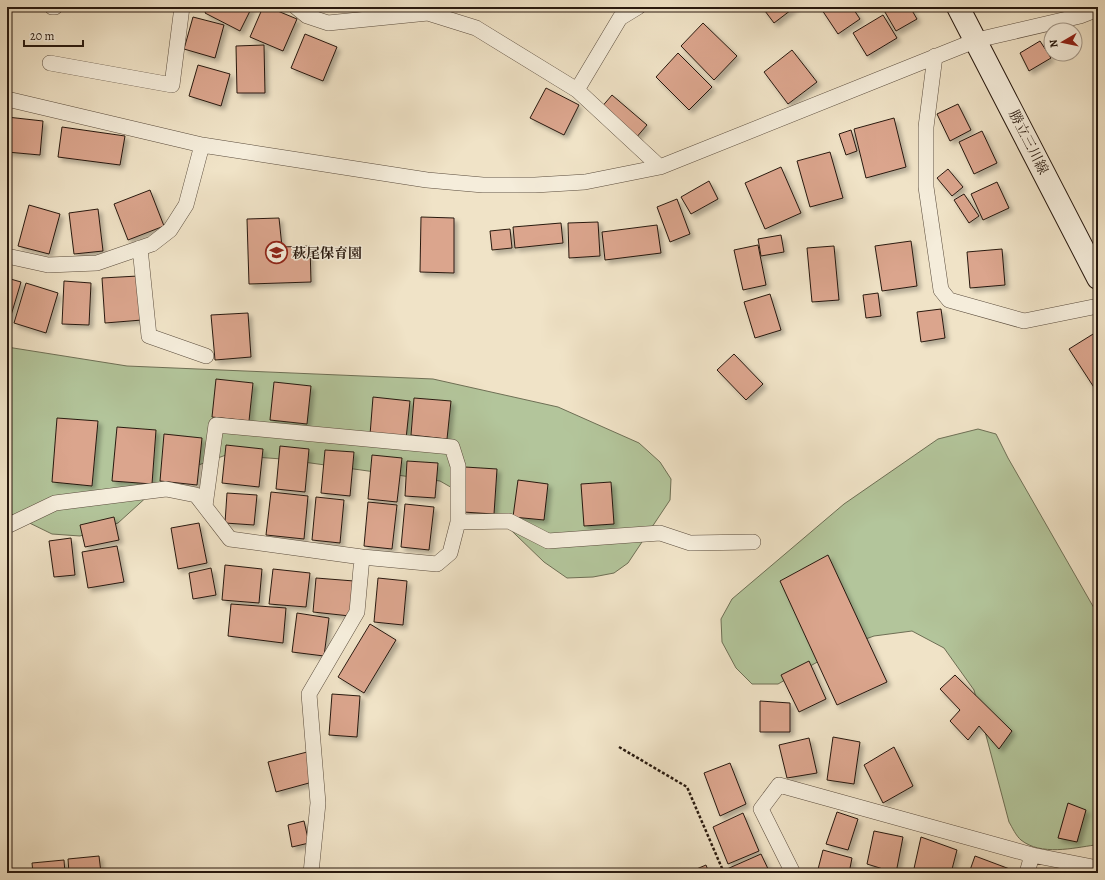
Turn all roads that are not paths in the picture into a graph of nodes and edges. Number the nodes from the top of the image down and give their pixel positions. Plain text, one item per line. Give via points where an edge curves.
1 (182, 7) edge
2 (296, 7) edge
3 (638, 7) edge
4 (958, 7) edge
5 (1098, 9) edge
6 (977, 40) junction
7 (935, 56) junction
8 (50, 63) dead end
9 (577, 90) junction
10 (7, 100) edge
11 (202, 145) junction
12 (660, 167) junction
13 (140, 248) junction
14 (7, 256) edge
15 (1098, 278) edge
16 (1098, 306) edge
17 (206, 356) dead end
18 (205, 506) junction
19 (458, 522) junction
20 (7, 526) edge
21 (753, 542) dead end
22 (362, 557) junction
23 (1032, 855) junction
24 (1098, 868) edge
25 (312, 873) edge
26 (793, 873) edge
27 (1027, 873) edge

1 - 8 street via 172,85
2 - 9 street via 307,16 328,23 428,13 456,20 476,28
3 - 9 street via 620,18
4 - 6 main road, 勝立三川線
5 - 6 street via 1080,16
6 - 7 street
6 - 15 main road, 勝立三川線
7 - 12 street
7 - 16 street via 926,127 926,187 941,290 949,300 1024,320
9 - 12 street
10 - 11 street
11 - 12 street via 427,180 483,186 585,182
11 - 13 street via 186,205 170,230 152,244
13 - 14 street via 97,263 48,266
13 - 17 street via 149,336
18 - 19 street via 216,425 452,447 458,466
18 - 20 street via 196,494 166,489 55,503
18 - 22 street via 230,539
19 - 21 street via 509,521 548,541 660,533 690,543
19 - 22 street via 450,553 437,564
22 - 25 street via 357,612 310,694 318,803
23 - 24 street
23 - 26 street via 779,785 761,809
23 - 27 street

